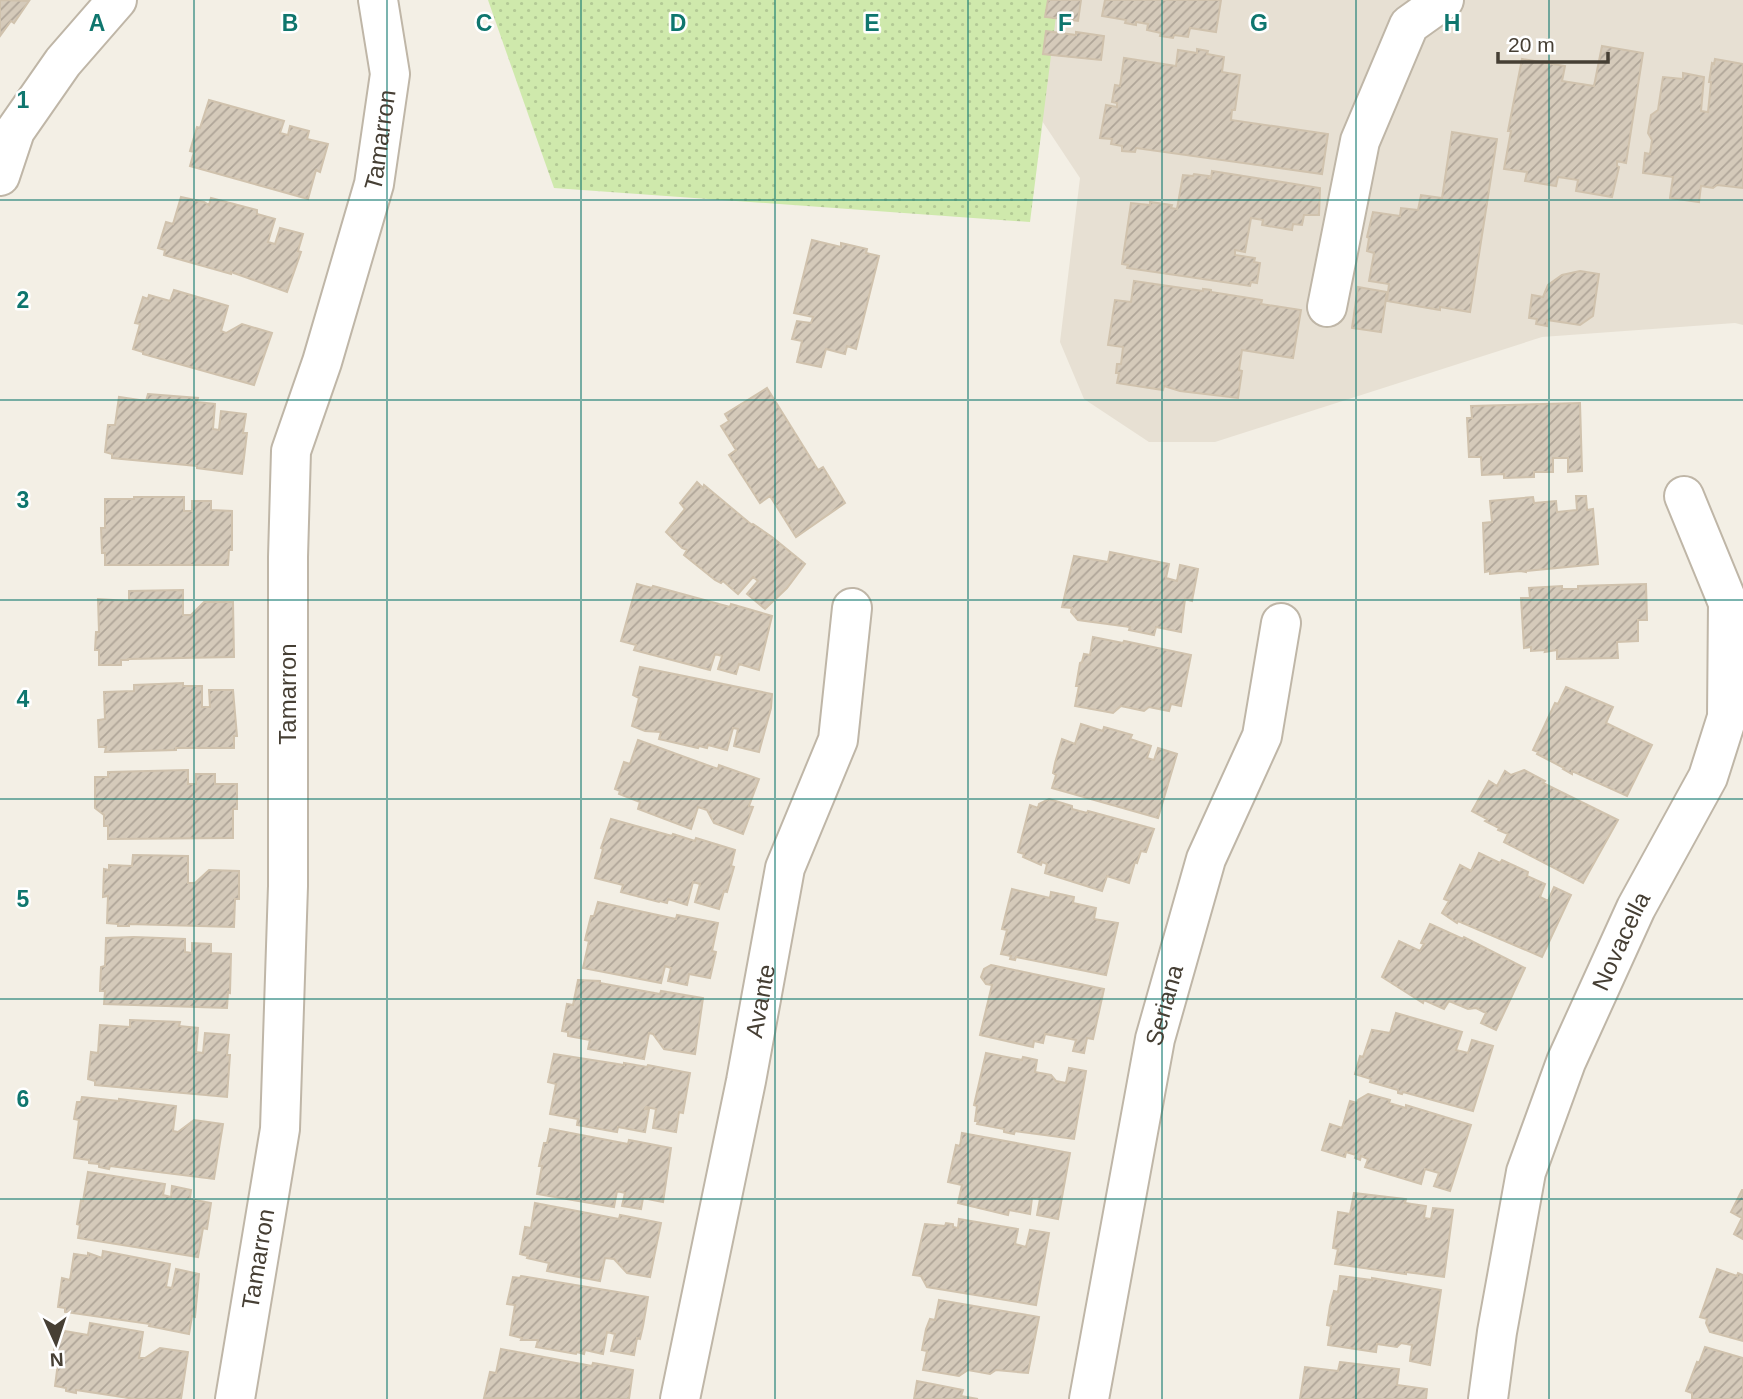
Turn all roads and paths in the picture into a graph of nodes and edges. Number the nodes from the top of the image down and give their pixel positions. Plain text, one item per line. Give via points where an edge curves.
1 (117, 0) edge
2 (378, 0) edge
3 (1444, 0) edge
4 (0, 176) edge
5 (1327, 307) dead end
6 (1684, 496) dead end
7 (852, 608) dead end
8 (1281, 623) dead end
9 (234, 1399) edge
10 (680, 1399) edge
11 (1089, 1399) edge
12 (1488, 1399) edge

1 - 4 street via 63,62 15,131
2 - 9 street, Tamarron via 390,74 374,184 291,451 288,886 280,1129
3 - 5 street via 1409,25 1360,141
6 - 12 street, Novacella via 1728,603 1727,717 1707,776 1636,908 1566,1062 1526,1172
7 - 10 street, Avante via 838,740 785,868
8 - 11 street, Seriana via 1262,736 1206,859 1155,1039

